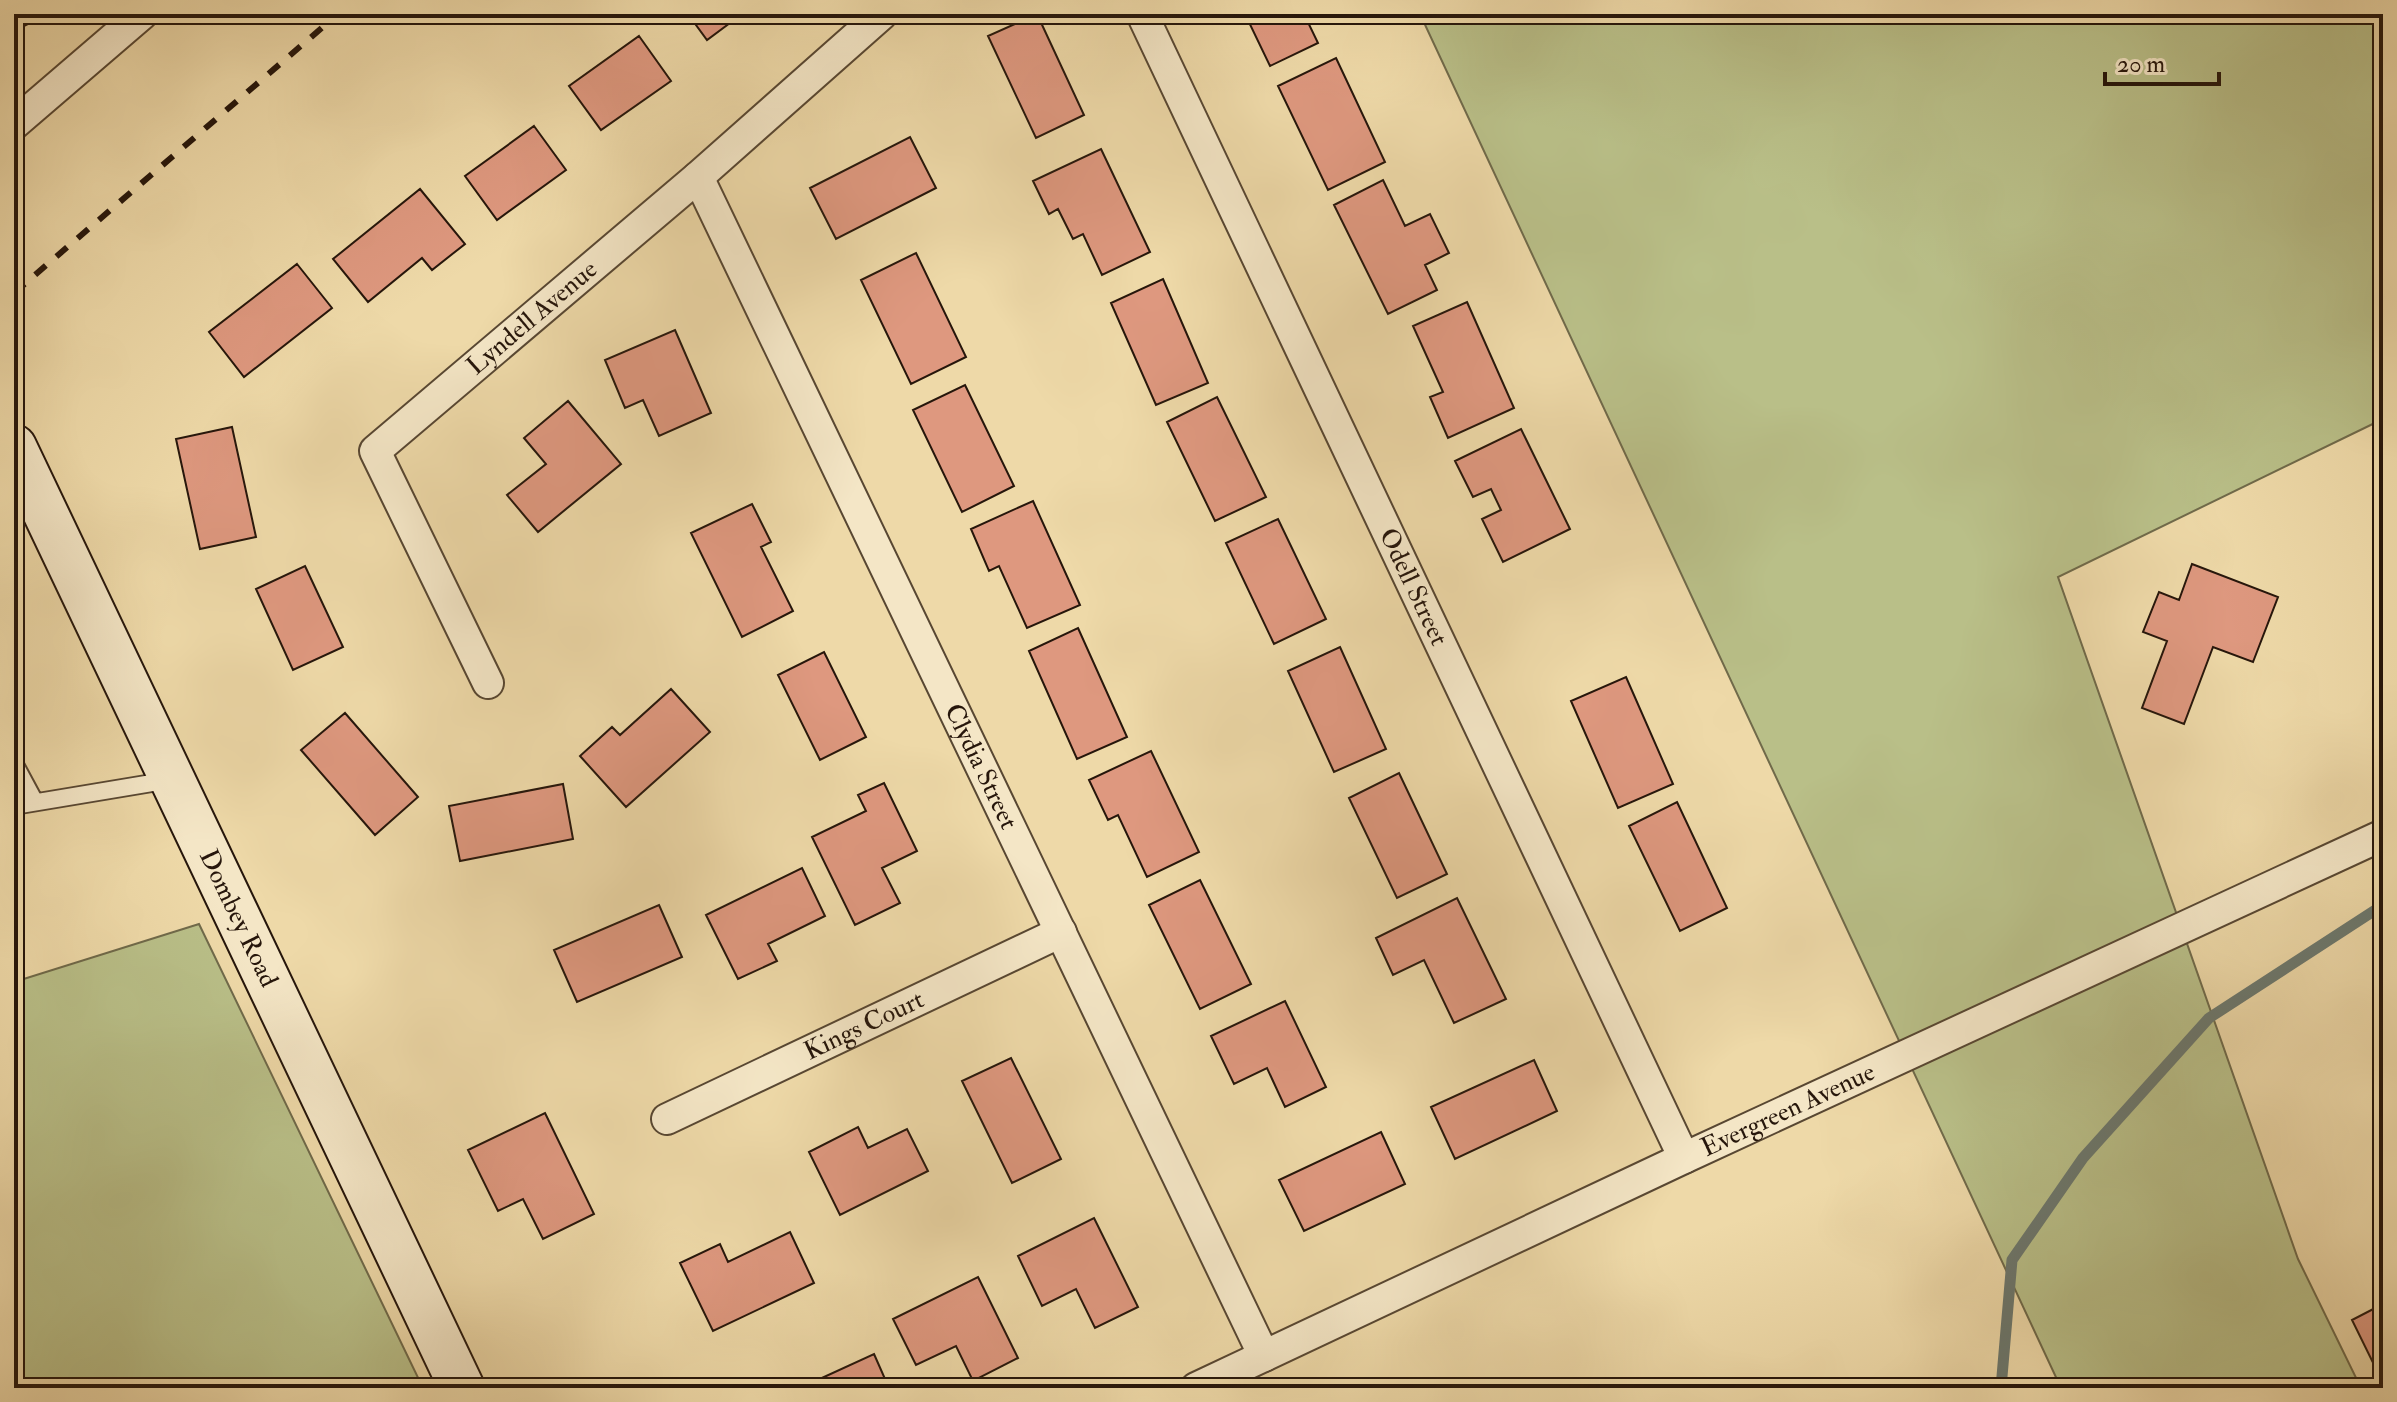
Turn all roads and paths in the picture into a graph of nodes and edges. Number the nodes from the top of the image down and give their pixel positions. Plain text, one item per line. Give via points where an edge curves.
1 (142, 14) edge
2 (882, 14) edge
3 (1142, 14) edge
4 (14, 124) edge
5 (698, 177) junction
6 (14, 447) edge
7 (488, 683) dead end
8 (14, 763) edge
9 (172, 780) junction
10 (35, 802) junction
11 (14, 806) edge
12 (2383, 835) edge
13 (1061, 932) junction
14 (667, 1119) dead end
15 (1684, 1158) junction
16 (1264, 1356) junction
17 (462, 1388) edge
18 (1196, 1388) edge

1 - 4 street
2 - 5 street, Lyndell Avenue
3 - 15 street, Odell Street
5 - 7 street, Lyndell Avenue via 375,451
5 - 13 street, Clydia Street
6 - 9 street, Dombey Road
8 - 10 lane
9 - 10 lane
9 - 17 street, Dombey Road
10 - 11 lane
12 - 15 street, Evergreen Avenue
13 - 14 street, Kings Court
13 - 16 street, Clydia Street
15 - 16 street, Evergreen Avenue
16 - 18 street, Evergreen Avenue

